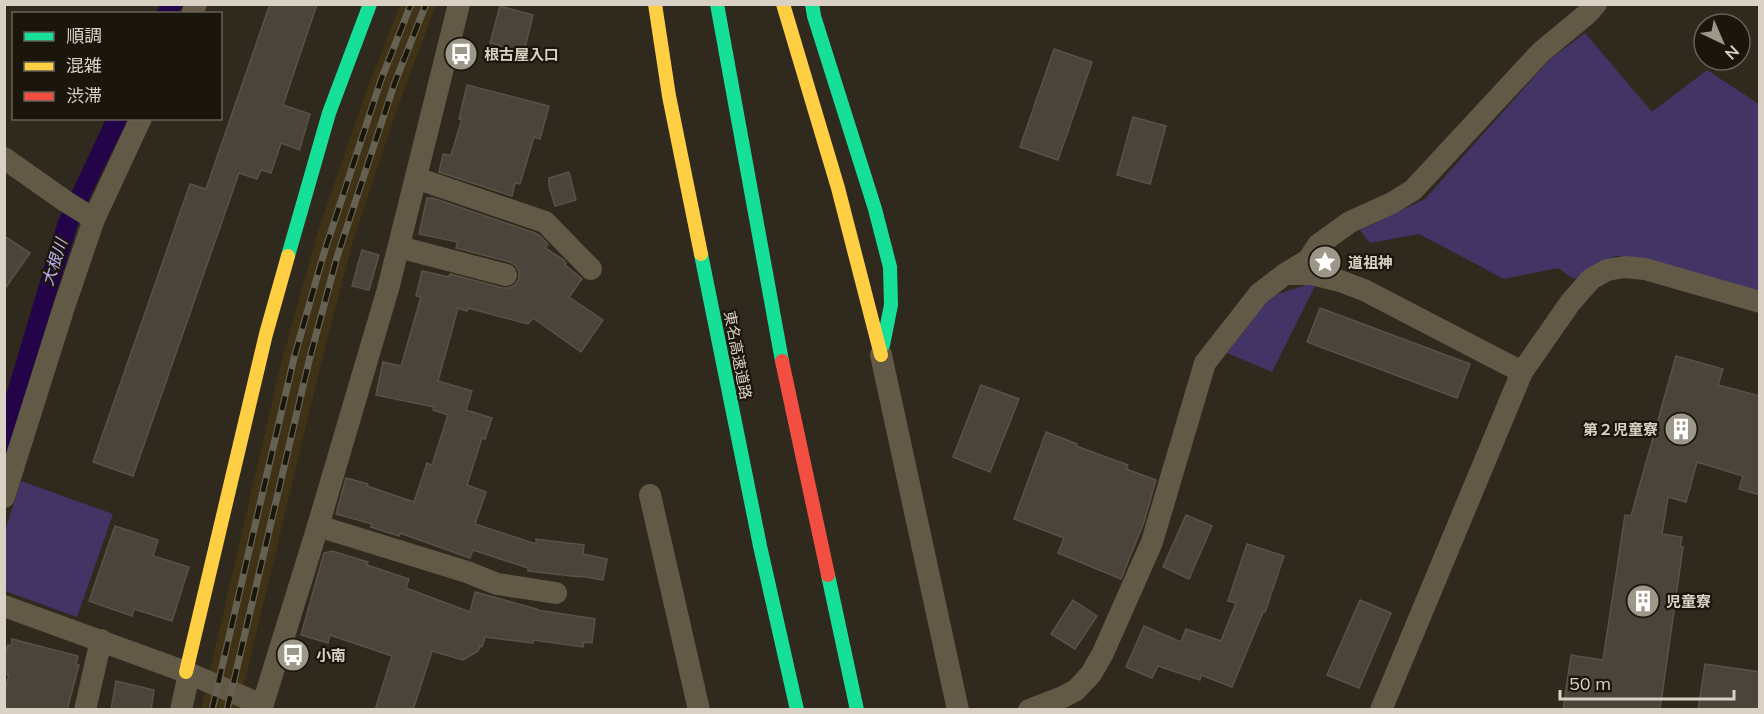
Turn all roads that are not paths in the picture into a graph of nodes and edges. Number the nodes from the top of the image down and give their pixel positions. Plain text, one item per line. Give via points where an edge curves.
1 (370, 4) edge
2 (459, 4) edge
3 (655, 4) edge
4 (717, 4) edge
5 (783, 4) edge
6 (812, 4) edge
7 (1596, 4) edge
8 (140, 120) edge
9 (4, 158) edge
10 (416, 178) junction
11 (81, 211) junction
12 (399, 247) junction
13 (591, 269) dead end
14 (1285, 274) junction
15 (506, 275) dead end
16 (1760, 302) edge
17 (881, 355) junction
18 (1522, 372) junction
19 (650, 495) dead end
20 (4, 497) edge
21 (318, 526) junction
22 (556, 593) dead end
23 (4, 606) edge
24 (101, 640) junction
25 (187, 673) junction
26 (1079, 700) edge
27 (262, 707) edge
28 (85, 710) edge
29 (181, 710) edge
30 (699, 710) edge
31 (797, 710) edge
32 (857, 710) edge
33 (957, 710) edge
34 (1029, 710) edge
35 (1381, 710) edge

1 - 25 main road via 329,112 266,334
2 - 10 street
3 - 31 main road, 東名高速道路 via 669,96
4 - 32 main road via 774,326
5 - 17 main road via 838,188
6 - 17 main road via 890,267 891,305
7 - 14 street via 1541,52 1413,190 1350,222 1318,245 1308,260
8 - 11 street
9 - 11 street
10 - 12 street
10 - 13 street via 545,222
11 - 20 street via 64,307
12 - 15 street
12 - 21 street
14 - 18 street via 1312,274 1364,290
14 - 26 street via 1259,294 1205,363 1152,543
16 - 18 street via 1645,269 1607,270 1591,279 1570,303
17 - 33 street
18 - 35 street
19 - 30 street
21 - 22 street via 497,584
21 - 27 street
23 - 24 street
24 - 25 street
24 - 28 street
25 - 27 street
25 - 29 street
26 - 34 street via 1063,697

